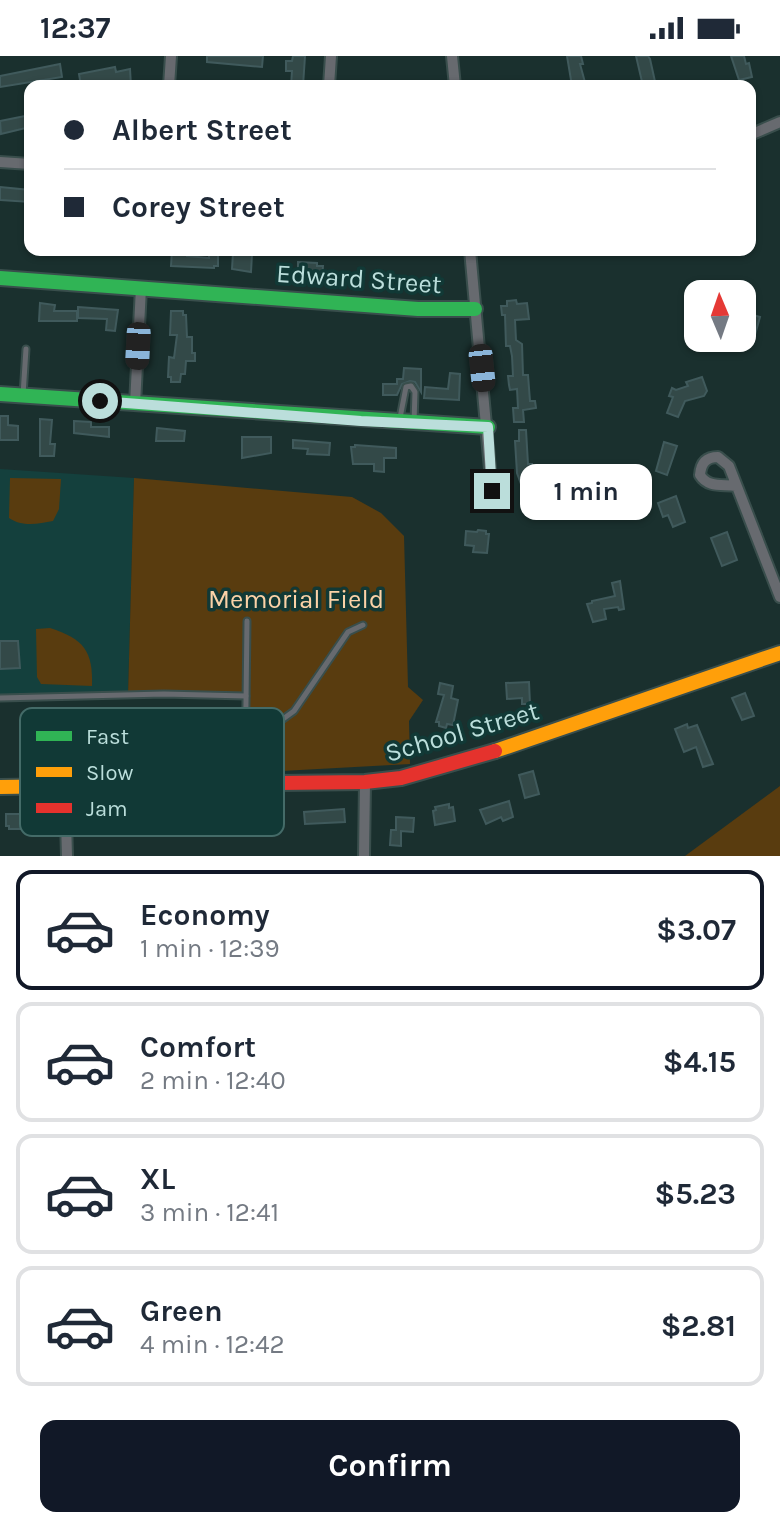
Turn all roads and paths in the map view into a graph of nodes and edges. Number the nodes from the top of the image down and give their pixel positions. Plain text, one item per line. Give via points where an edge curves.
1 (171, 56) edge
2 (331, 56) edge
3 (452, 56) edge
4 (169, 80) edge
5 (329, 80) edge
6 (454, 80) edge
7 (780, 122) edge
8 (756, 132) edge
9 (0, 162) edge
10 (24, 164) edge
11 (471, 256) edge
12 (0, 278) edge
13 (141, 288) junction
14 (475, 309) junction
15 (26, 349) dead end
16 (0, 394) edge
17 (23, 396) junction
18 (135, 404) junction
19 (406, 423) junction
20 (488, 427) junction
21 (736, 486) dead end
22 (492, 491) dead end
23 (780, 597) edge
24 (247, 621) dead end
25 (363, 625) dead end
26 (780, 653) edge
27 (246, 696) junction
28 (0, 698) edge
29 (246, 708) edge
30 (284, 718) edge
31 (365, 782) junction
32 (284, 783) edge
33 (0, 787) edge
34 (20, 787) edge
35 (66, 836) edge
36 (67, 856) edge
37 (364, 856) edge

1 - 4 street
2 - 5 street
3 - 6 street
7 - 8 street
9 - 10 street
11 - 14 street
12 - 13 street, Edward Street
13 - 14 street, Edward Street
13 - 18 street
14 - 20 street
15 - 17 lane
16 - 17 street
17 - 18 street
18 - 19 street
19 - 19 lane via 406,387 408,386 415,392
19 - 20 street
20 - 22 street
21 - 23 street
24 - 27 lane
25 - 30 lane via 348,632
26 - 31 street, School Street via 465,761
27 - 28 lane
27 - 29 lane
31 - 32 street, School Street
31 - 37 street
33 - 34 street, School Street
35 - 36 street

